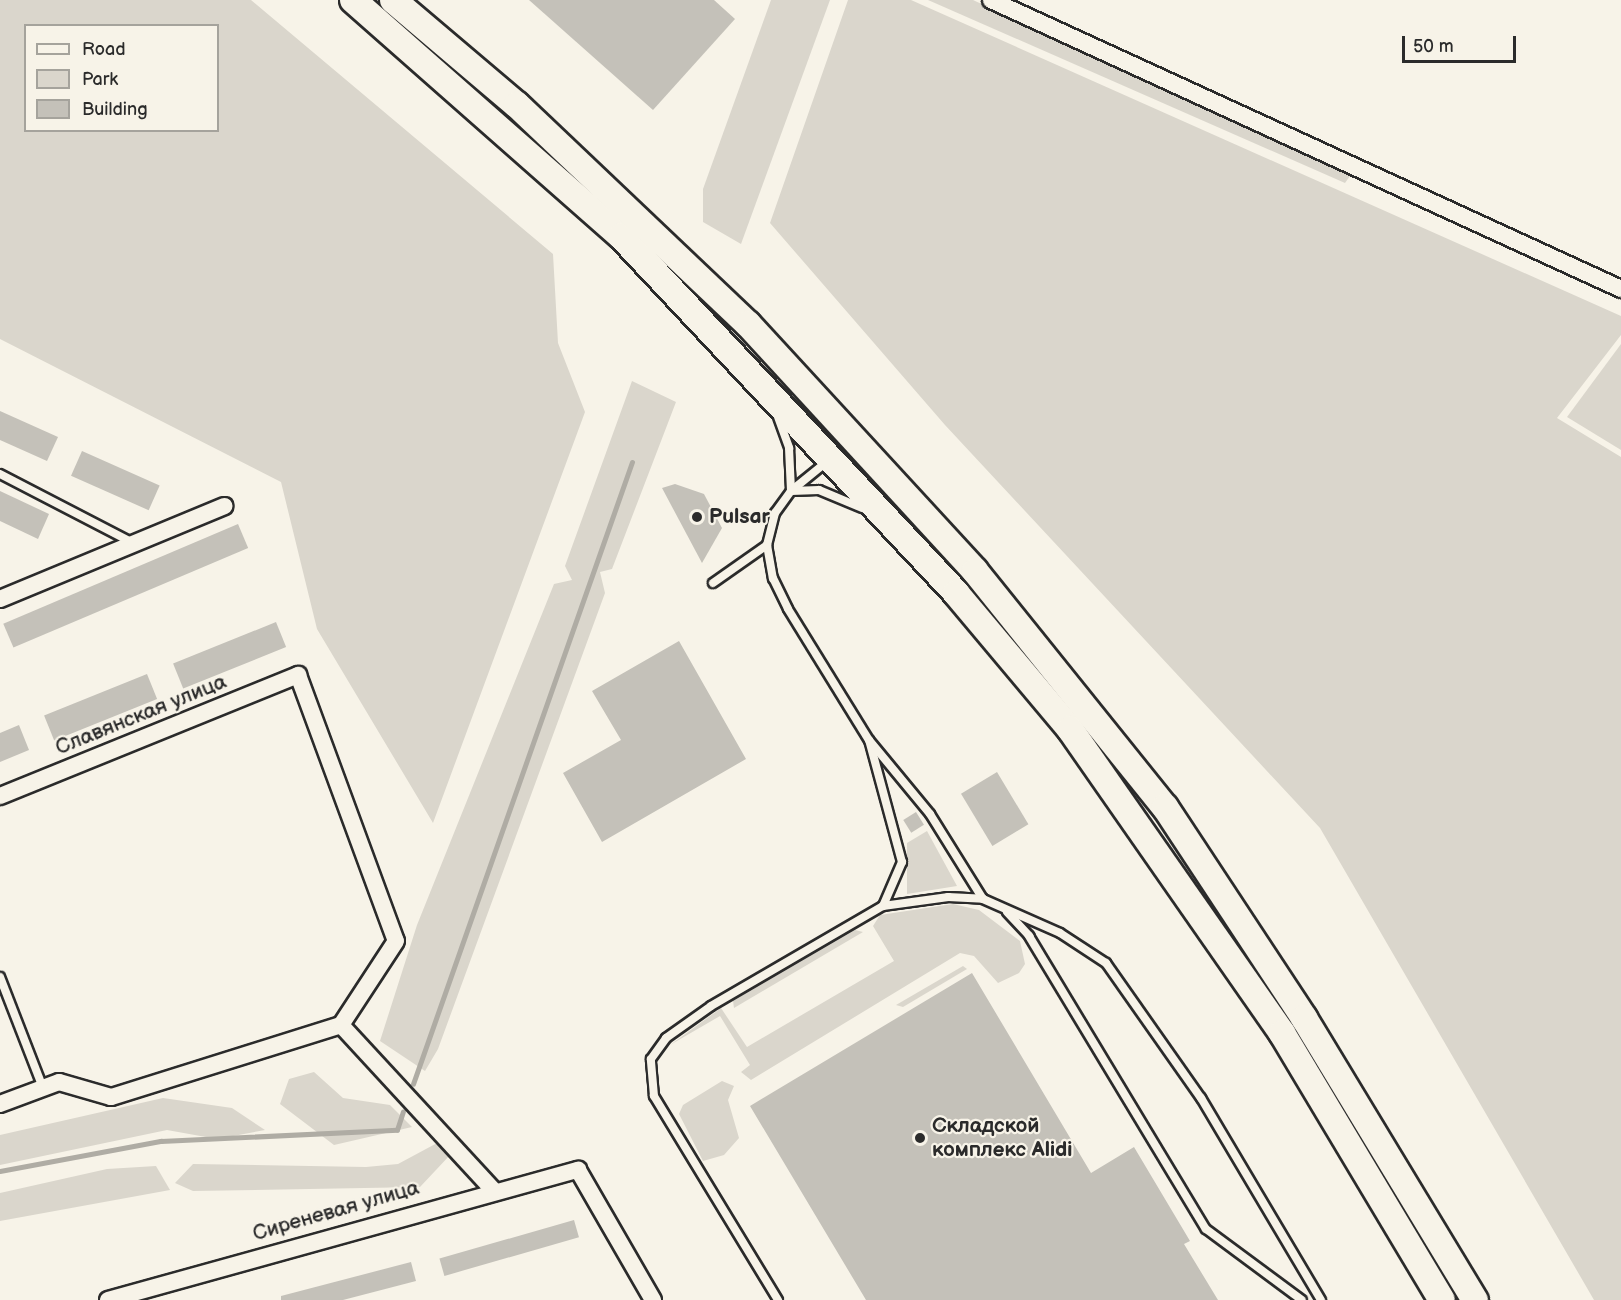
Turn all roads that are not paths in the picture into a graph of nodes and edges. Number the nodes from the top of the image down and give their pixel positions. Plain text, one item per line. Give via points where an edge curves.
1 (353, 0) edge
2 (393, 0) edge
3 (991, 0) edge
4 (1621, 289) edge
5 (709, 326) junction
6 (856, 439) junction
7 (832, 457) junction
8 (0, 474) edge
9 (791, 491) junction
10 (225, 506) dead end
11 (134, 544) junction
12 (767, 545) junction
13 (931, 566) junction
14 (713, 583) dead end
15 (0, 599) edge
16 (869, 740) junction
17 (0, 796) edge
18 (983, 899) junction
19 (884, 906) junction
20 (1004, 908) junction
21 (0, 977) edge
22 (342, 1025) junction
23 (43, 1088) junction
24 (0, 1104) edge
25 (493, 1190) junction
26 (108, 1300) edge
27 (653, 1300) edge
28 (778, 1300) edge
29 (1302, 1300) edge
30 (1321, 1300) edge
31 (1442, 1300) edge
32 (1475, 1300) edge

1 - 5 main road via 518,140
2 - 6 main road via 517,105 748,324
3 - 4 street
5 - 7 main road
5 - 9 lane via 782,425
6 - 7 main road
6 - 32 main road via 975,571 1165,807 1354,1096
7 - 9 lane
7 - 13 main road
8 - 11 lane
9 - 12 lane via 775,513
9 - 13 lane via 819,490 848,499
10 - 11 street
11 - 15 street
12 - 14 lane
12 - 16 lane via 773,578 788,609
13 - 31 main road via 1070,729 1143,828 1282,1033
16 - 18 lane via 930,814
16 - 19 lane via 903,862
17 - 22 street, Славянская улица via 298,675 396,941
18 - 19 lane via 948,897
18 - 20 lane
19 - 28 lane via 711,1006 666,1038 651,1059 654,1096
20 - 29 lane via 1029,936 1206,1229
20 - 30 lane via 1060,933 1106,963 1201,1098
21 - 23 lane
22 - 23 street via 111,1097 59,1082
22 - 25 street
23 - 24 street
25 - 26 street, Сиреневая улица
25 - 27 street, Сиреневая улица via 578,1170

